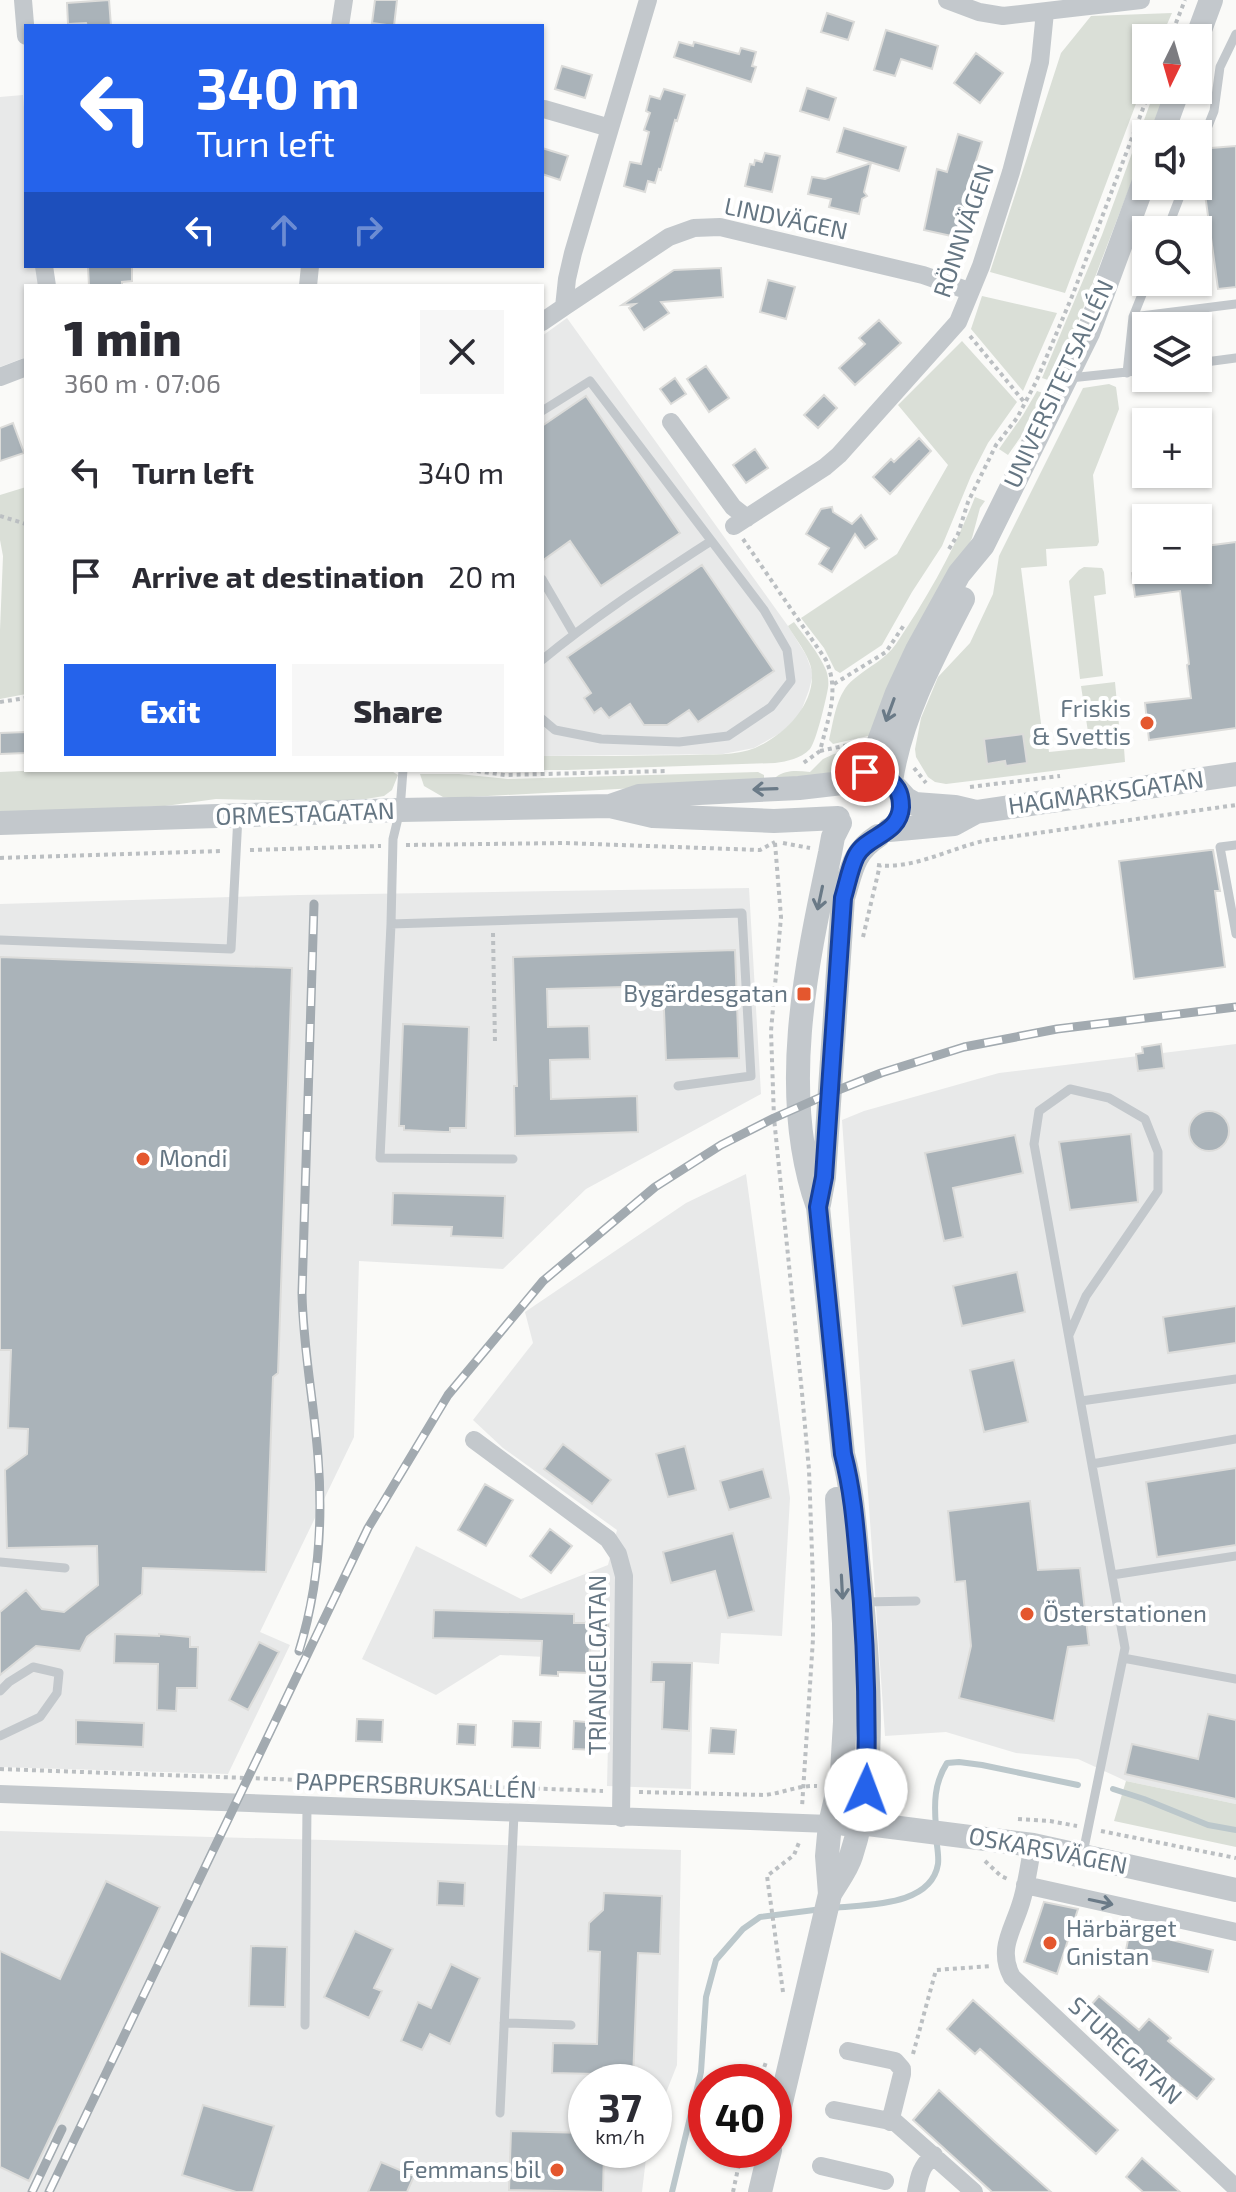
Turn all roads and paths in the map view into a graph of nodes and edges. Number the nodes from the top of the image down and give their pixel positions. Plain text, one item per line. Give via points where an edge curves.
1 (23, 0) edge
2 (344, 0) edge
3 (648, 0) edge
4 (947, 0) edge
5 (1141, 0) edge
6 (1185, 0) edge
7 (1211, 0) edge
8 (1045, 12) junction
9 (25, 24) edge
10 (340, 24) edge
11 (1176, 24) edge
12 (1202, 24) edge
13 (1236, 34) edge
14 (1145, 104) edge
15 (544, 109) dead end
16 (1210, 120) edge
17 (610, 128) junction
18 (1137, 200) edge
19 (969, 291) junction
20 (1236, 304) edge
21 (564, 307) junction
22 (1173, 312) edge
23 (544, 321) edge
24 (958, 322) junction
25 (1132, 326) edge
26 (1236, 358) edge
27 (1212, 361) edge
28 (24, 368) edge
29 (1132, 372) edge
30 (1127, 373) junction
31 (0, 377) edge
32 (1065, 378) junction
33 (1025, 403) junction
34 (544, 410) edge
35 (671, 422) dead end
36 (0, 516) edge
37 (741, 522) junction
38 (24, 523) edge
39 (711, 541) junction
40 (983, 545) junction
41 (945, 556) dead end
42 (544, 582) edge
43 (909, 615) dead end
44 (574, 634) junction
45 (544, 658) edge
46 (834, 684) junction
47 (24, 698) edge
48 (0, 702) edge
49 (544, 721) edge
50 (858, 743) dead end
51 (820, 751) junction
52 (906, 757) dead end
53 (793, 765) dead end
54 (677, 771) dead end
55 (403, 772) edge
56 (478, 772) edge
57 (865, 772) junction
58 (1236, 774) edge
59 (842, 783) junction
60 (894, 785) junction
61 (929, 785) dead end
62 (1236, 805) edge
63 (610, 806) junction
64 (400, 810) junction
65 (976, 812) junction
66 (238, 816) junction
67 (839, 821) junction
68 (0, 823) edge
69 (774, 829) dead end
70 (883, 833) junction
71 (1236, 845) edge
72 (872, 864) dead end
73 (880, 865) junction
74 (493, 922) junction
75 (391, 924) junction
76 (1236, 934) edge
77 (779, 937) junction
78 (0, 940) edge
79 (863, 940) dead end
80 (787, 941) dead end
81 (495, 1043) dead end
82 (678, 1086) dead end
83 (513, 1159) dead end
84 (818, 1207) junction
85 (1069, 1335) junction
86 (1236, 1379) edge
87 (1081, 1401) junction
88 (1236, 1439) edge
89 (474, 1440) dead end
90 (843, 1454) junction
91 (1092, 1464) junction
92 (1236, 1556) edge
93 (0, 1562) edge
94 (65, 1568) dead end
95 (1112, 1575) junction
96 (916, 1601) dead end
97 (863, 1602) junction
98 (1123, 1658) junction
99 (1236, 1679) edge
100 (0, 1691) edge
101 (0, 1736) edge
102 (0, 1769) edge
103 (612, 1791) dead end
104 (629, 1791) dead end
105 (0, 1794) edge
106 (307, 1805) junction
107 (514, 1814) junction
108 (621, 1818) junction
109 (830, 1824) junction
110 (859, 1825) junction
111 (1103, 1832) dead end
112 (800, 1844) dead end
113 (1033, 1845) junction
114 (1082, 1856) junction
115 (1236, 1858) edge
116 (1025, 1885) junction
117 (1236, 1890) edge
118 (830, 1894) junction
119 (1236, 1932) edge
120 (1005, 1965) junction
121 (784, 1992) dead end
122 (504, 2023) junction
123 (305, 2025) dead end
124 (571, 2025) dead end
125 (848, 2051) dead end
126 (770, 2052) dead end
127 (911, 2063) dead end
128 (766, 2064) edge
129 (790, 2064) edge
130 (834, 2110) dead end
131 (500, 2113) dead end
132 (890, 2122) junction
133 (934, 2155) junction
134 (821, 2166) dead end
135 (738, 2168) edge
136 (766, 2168) edge
137 (885, 2181) dead end
138 (1236, 2188) edge
139 (733, 2192) edge
140 (760, 2192) edge
141 (916, 2192) edge
142 (974, 2192) edge

1 - 9 street
2 - 10 street
3 - 17 street
4 - 8 street via 1003,16
5 - 8 street
6 - 11 path
7 - 12 street
8 - 19 street, RÖNNVÄGEN via 1040,62 1014,159
13 - 16 lane via 1220,67
14 - 33 path via 1073,294
15 - 17 street
17 - 21 street via 573,253
18 - 32 street, UNIVERSITETSALLÉN via 1088,333
19 - 21 street, LINDVÄGEN via 923,275 720,227 694,228 669,237
19 - 24 street, RÖNNVÄGEN
20 - 22 lane
21 - 23 street, LINDVÄGEN
24 - 33 path
24 - 37 street, RÖNNVÄGEN via 839,455
25 - 30 lane
26 - 27 lane
28 - 31 street
29 - 30 lane
30 - 32 lane
32 - 40 street, UNIVERSITETSALLÉN
33 - 41 path via 996,445
34 - 39 lane via 590,381
35 - 37 street
36 - 38 path
37 - 46 path via 826,660
39 - 44 lane
39 - 49 lane via 764,610 787,650 791,681 771,707 728,736 679,742 601,739 555,730
40 -> 57 street, UNIVERSITETSALLÉN via 959,574 917,650
40 - 60 street, UNIVERSITETSALLÉN via 974,579 925,674 895,753
42 - 44 lane
43 - 46 path via 886,652
44 - 45 lane
46 - 51 path
47 - 48 path
50 - 51 path
51 - 53 path via 804,764
52 - 61 path
54 - 56 path
55 - 64 lane
57 - 59 street
57 - 60 street
58 - 65 street, HAGMARKSGATAN
59 -> 63 street, ORMESTAGATAN via 639,796
59 - 67 street via 835,800
60 - 65 street, HAGMARKSGATAN via 915,804
60 - 70 street via 900,811
62 - 73 path via 988,840 919,861
63 - 64 street, ORMESTAGATAN
63 - 67 street, ORMESTAGATAN via 653,816
64 - 66 street, ORMESTAGATAN
64 - 75 lane via 393,839
65 - 70 street, HAGMARKSGATAN via 954,824
66 - 68 street, ORMESTAGATAN
66 - 78 lane via 231,949
67 - 70 street via 853,834 870,838
67 -> 84 street via 812,936 799,1065 798,1108 807,1176
69 - 77 path
70 - 84 street via 857,854 843,898
71 - 76 lane via 1220,847
72 - 73 path
73 - 79 path
74 - 75 lane
74 - 81 path
74 - 82 lane via 742,913 751,1076
75 - 83 lane via 380,1158
77 - 80 path
77 - 104 path via 771,1031 774,1118 809,1470 813,1581 804,1785 765,1795
84 - 90 street
85 - 85 lane via 1034,1144 1039,1111 1070,1089 1109,1098 1145,1119 1158,1152 1158,1191 1086,1296
85 - 87 lane
86 - 87 lane
87 - 91 lane
88 - 91 lane
89 - 108 street, TRIANGELGATAN via 608,1539 618,1554 624,1576
90 - 97 street
90 -> 109 street via 836,1488 845,1722 842,1772
91 - 95 lane
92 - 95 lane
93 - 94 lane
95 - 98 lane
96 - 97 lane
97 - 110 street via 868,1713 866,1790
98 - 99 lane
98 - 114 lane
100 - 101 lane via 33,1667 59,1673 57,1693 40,1717
102 - 103 path
105 - 106 street, PAPPERSBRUKSALLÉN
106 - 107 street, PAPPERSBRUKSALLÉN
106 - 123 lane
107 - 108 street, PAPPERSBRUKSALLÉN
107 - 122 lane
108 - 109 street, PAPPERSBRUKSALLÉN
109 - 110 street, OSKARSVÄGEN
109 - 118 street
110 - 113 street, OSKARSVÄGEN
110 - 118 street via 850,1859
111 - 115 path
112 - 121 path via 767,1876
113 - 114 street, OSKARSVÄGEN
113 - 116 street
114 - 117 street, OSKARSVÄGEN
116 -> 119 street, OSKARSVÄGEN
116 - 120 street
118 - 129 street
120 - 127 path via 936,1970
120 - 138 street, STUREGATAN
122 - 124 lane
122 - 131 lane
125 - 132 street via 900,2065
126 - 128 path
130 - 132 street
132 - 133 street
133 - 141 street via 921,2170
133 - 142 street
134 - 137 street
135 - 139 path
136 - 140 street

